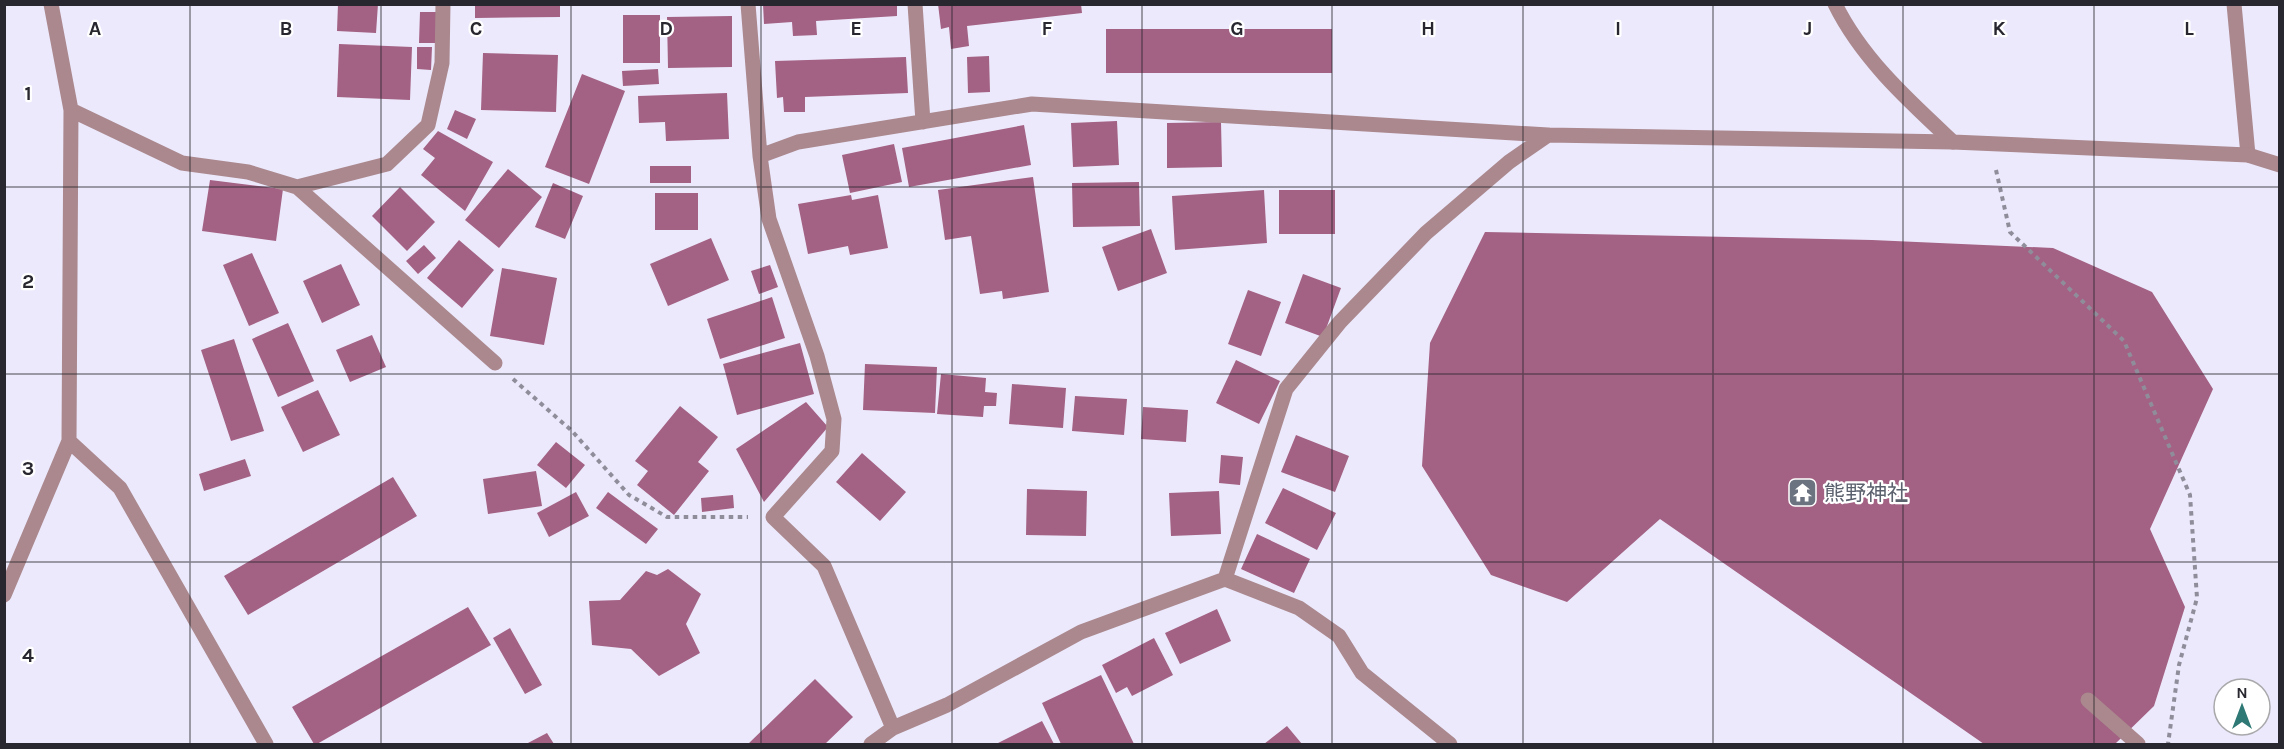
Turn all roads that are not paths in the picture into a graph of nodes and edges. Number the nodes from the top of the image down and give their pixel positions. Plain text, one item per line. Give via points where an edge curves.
1 (51, 4) edge
2 (443, 4) edge
3 (748, 4) edge
4 (915, 4) edge
5 (1835, 4) edge
6 (2234, 4) edge
7 (71, 110) junction
8 (923, 122) junction
9 (1548, 135) junction
10 (1953, 142) junction
11 (2248, 155) junction
12 (760, 156) junction
13 (2280, 165) edge
14 (297, 187) junction
15 (495, 363) road end
16 (69, 441) junction
17 (1225, 579) junction
18 (4, 595) edge
19 (2088, 700) dead end
20 (893, 728) junction
21 (266, 744) edge
22 (872, 744) edge
23 (1450, 744) edge
24 (2138, 744) edge

1 - 7 street
2 - 14 street via 442,63 428,125 387,164
3 - 12 street
4 - 8 street
5 - 10 street via 1893,87
6 - 11 street
7 - 14 street via 183,164 248,172
7 - 16 street
8 - 9 street via 1032,104
8 - 12 street via 798,142
9 - 10 street
9 - 17 street via 1509,162 1426,233 1340,322 1286,389
10 - 11 street
11 - 13 street
12 - 20 street via 769,219 817,356 834,419 832,451 773,518 824,566
14 - 15 street
16 - 18 street
16 - 21 street via 120,488
17 - 20 street via 1081,632 947,705
17 - 23 street via 1299,608 1339,636 1362,673
19 - 24 street
20 - 22 street

